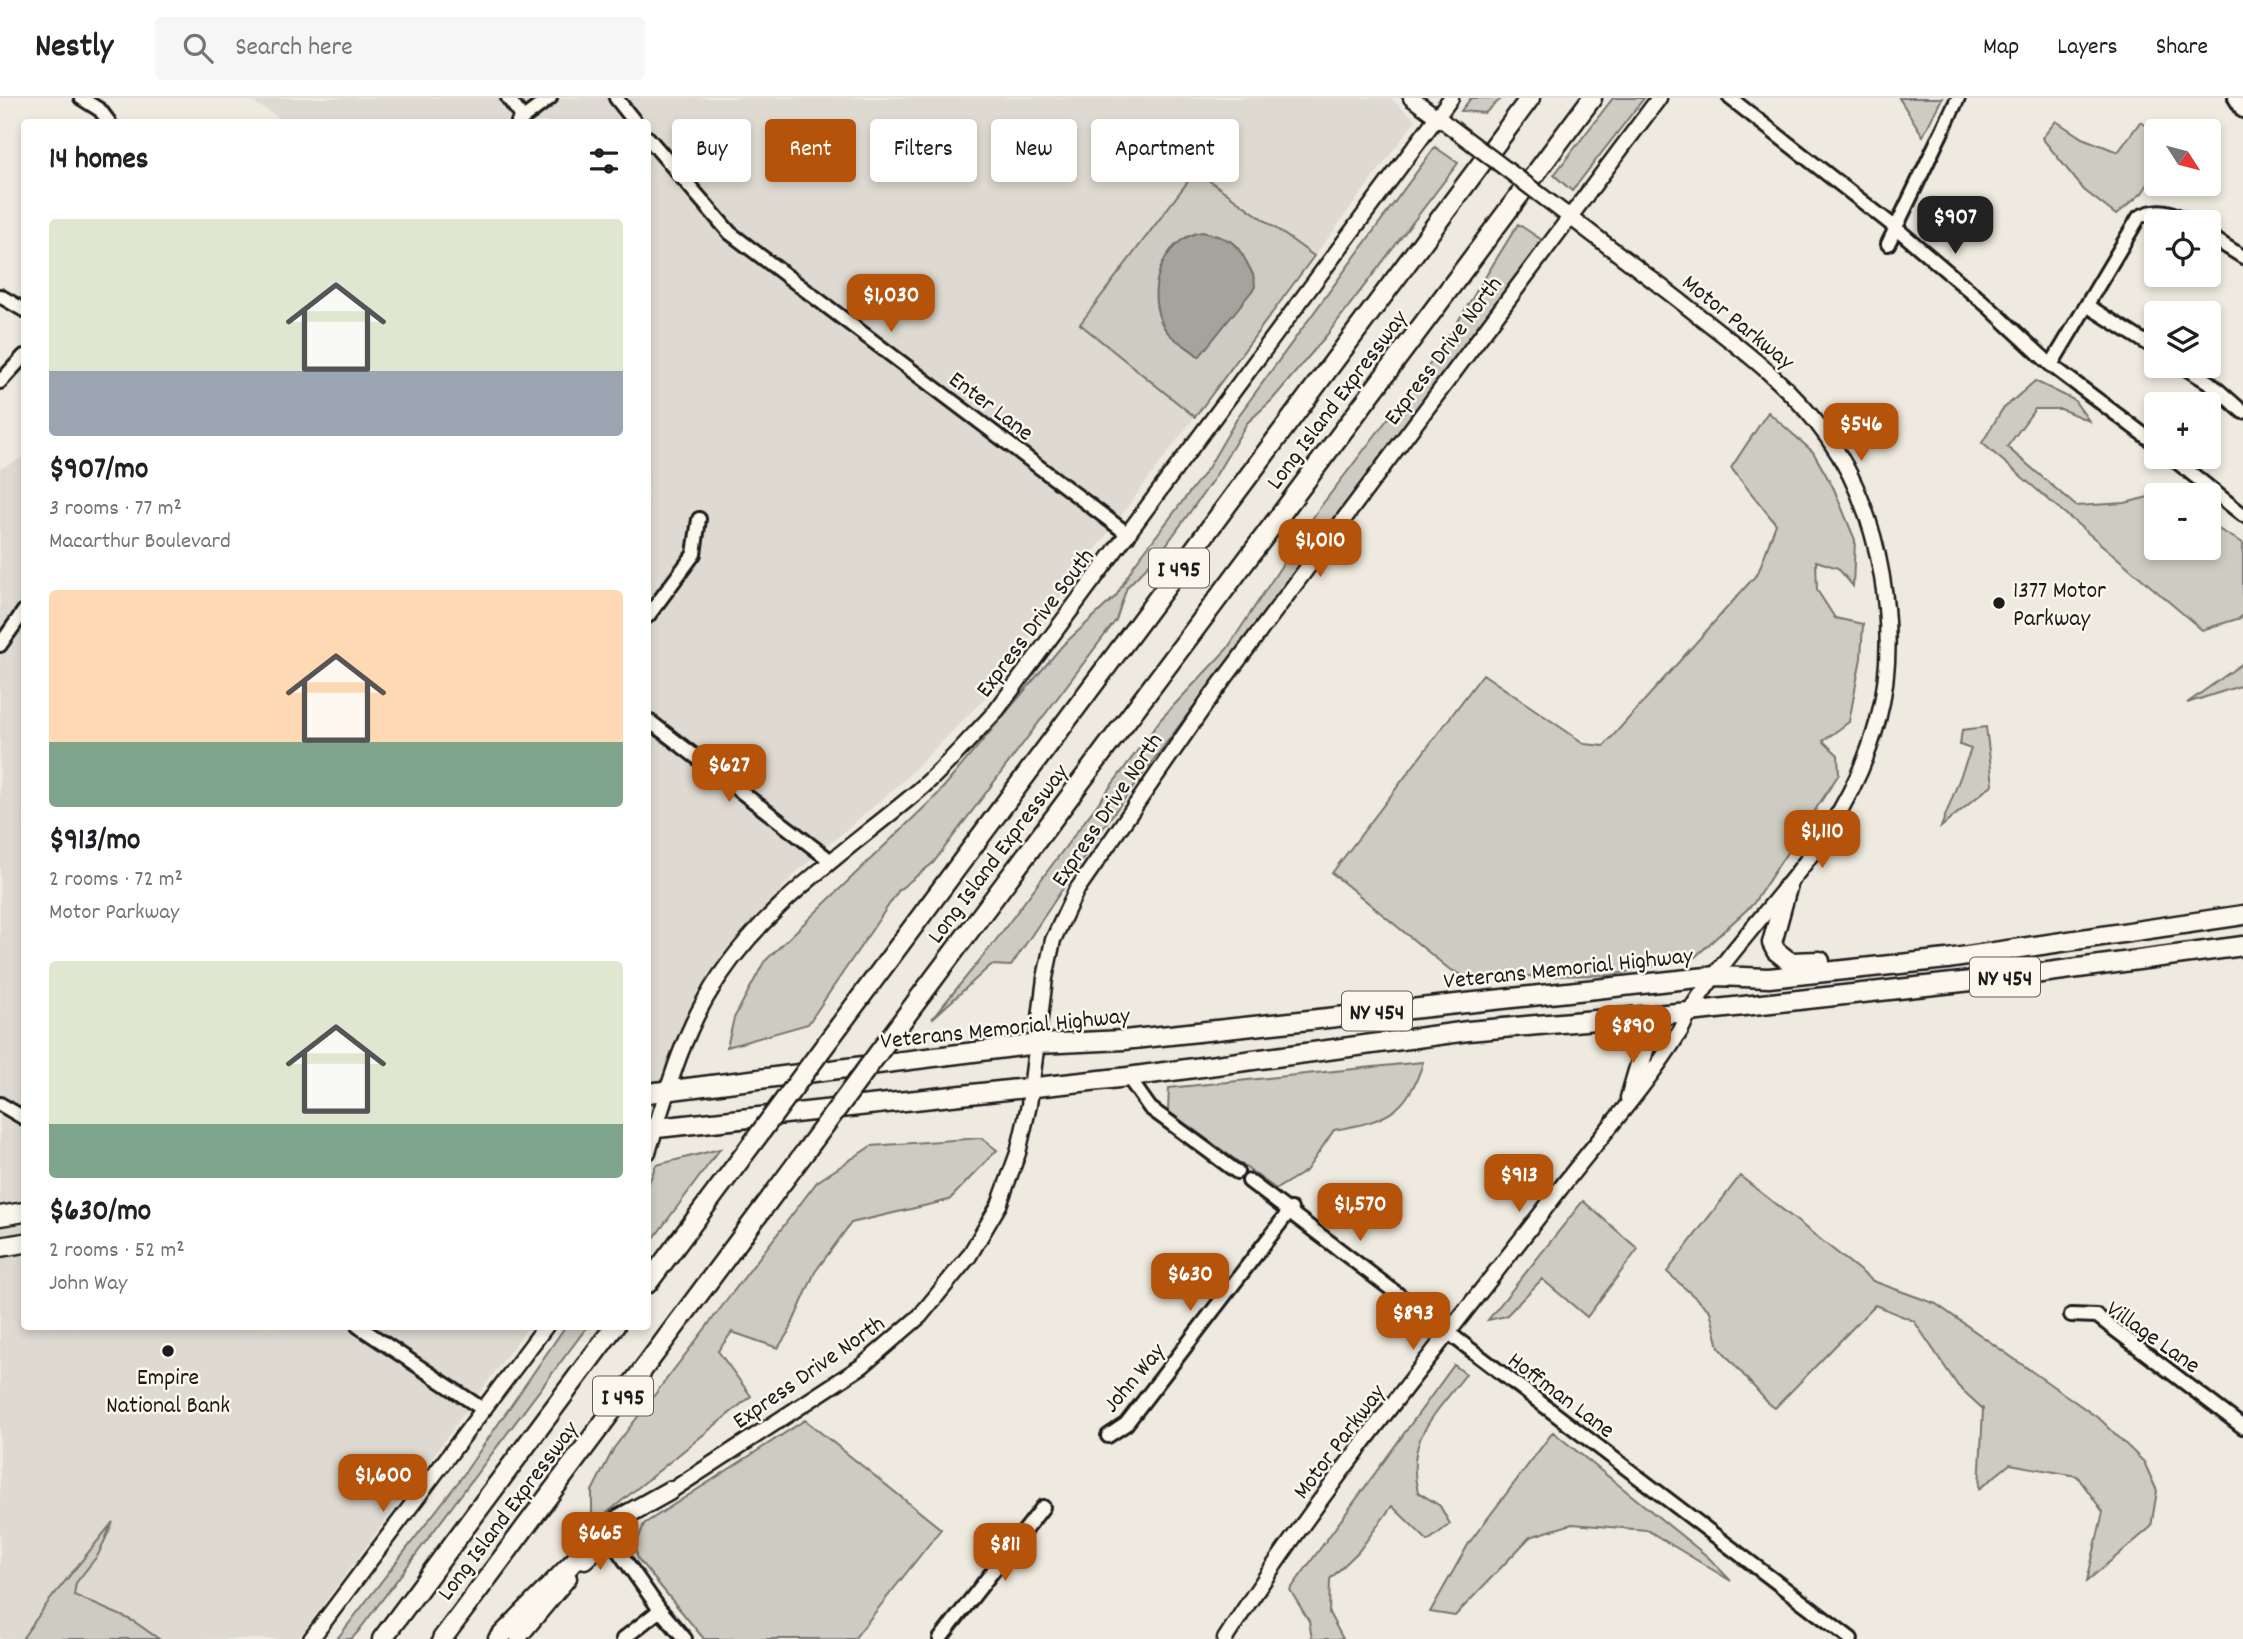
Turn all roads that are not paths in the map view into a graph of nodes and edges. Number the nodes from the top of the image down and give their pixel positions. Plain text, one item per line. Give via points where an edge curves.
1 (81, 98) edge
2 (508, 98) edge
3 (550, 98) edge
4 (615, 98) edge
5 (1411, 98) edge
6 (1451, 98) edge
7 (1530, 98) edge
8 (1592, 98) edge
9 (1659, 98) edge
10 (1730, 98) edge
11 (1958, 98) edge
12 (2235, 98) edge
13 (2243, 111) edge
14 (108, 119) edge
15 (520, 119) edge
16 (522, 119) edge
17 (632, 119) edge
18 (1443, 122) junction
19 (651, 141) edge
20 (2144, 214) edge
21 (1567, 215) junction
22 (1896, 228) junction
23 (2221, 243) edge
24 (1888, 244) dead end
25 (2243, 257) edge
26 (0, 296) edge
27 (2088, 306) junction
28 (21, 308) edge
29 (2144, 341) edge
30 (21, 359) edge
31 (2051, 365) junction
32 (2202, 378) edge
33 (0, 382) edge
34 (2243, 412) edge
35 (2144, 435) edge
36 (2186, 469) edge
37 (2243, 515) edge
38 (699, 519) dead end
39 (1129, 534) junction
40 (651, 613) edge
41 (21, 615) edge
42 (0, 645) edge
43 (651, 722) edge
44 (831, 861) junction
45 (1787, 888) junction
46 (2243, 915) edge
47 (2243, 946) edge
48 (1901, 963) junction
49 (1716, 976) junction
50 (1689, 1012) junction
51 (1523, 1026) junction
52 (1038, 1044) junction
53 (1128, 1077) junction
54 (1032, 1085) junction
55 (666, 1090) junction
56 (651, 1092) edge
57 (1630, 1098) junction
58 (0, 1104) edge
59 (21, 1116) edge
60 (652, 1129) edge
61 (1237, 1172) dead end
62 (1249, 1181) dead end
63 (1291, 1209) junction
64 (21, 1212) edge
65 (0, 1216) edge
66 (21, 1244) edge
67 (0, 1247) edge
68 (651, 1279) edge
69 (2071, 1315) dead end
70 (364, 1330) edge
71 (543, 1330) edge
72 (612, 1330) edge
73 (1450, 1334) junction
74 (484, 1410) junction
75 (2243, 1427) edge
76 (1108, 1436) dead end
77 (669, 1491) junction
78 (1043, 1507) dead end
79 (610, 1539) junction
80 (660, 1610) junction
81 (627, 1636) edge
82 (311, 1639) edge
83 (382, 1639) edge
84 (442, 1639) edge
85 (498, 1639) edge
86 (518, 1639) edge
87 (685, 1639) edge
88 (940, 1639) edge
89 (1225, 1639) edge
90 (1851, 1639) edge

1 - 14 street
2 - 15 street
3 - 16 street
4 - 17 street
5 - 18 main road, Motor Parkway
6 - 18 main road, Express Drive South
7 - 68 highway, Long Island Expressway / I 495, bridge
8 - 84 highway, Long Island Expressway / I 495, bridge
9 - 21 main road, Express Drive North
10 - 22 street
11 - 22 street
12 - 13 street
18 - 21 main road, Motor Parkway, bridge
18 - 39 main road, Express Drive South
19 - 39 street, Enter Lane via 730,233
20 - 27 street
21 - 45 main road, Motor Parkway via 1748,354 1792,395 1830,440 1858,495 1876,549 1888,650 1879,717 1857,781 1830,832
21 - 52 main road, Express Drive North via 1210,698 1076,891 1054,940
22 - 24 street
22 - 31 street
23 - 25 street
26 - 28 street
27 - 29 street
27 - 31 street
30 - 33 street
31 - 35 street
32 - 34 street
36 - 37 street
38 - 40 street via 694,554
39 - 44 main road, Express Drive South via 996,711 921,788
41 - 42 street
43 - 44 street
44 - 55 main road, Express Drive South via 749,936 707,996
45 - 48 highway via 1772,937 1784,960
45 - 49 main road, Motor Parkway
46 - 48 highway, Veterans Memorial Highway / NY 454
47 - 50 highway, NY 454
48 - 49 highway, Veterans Memorial Highway / NY 454 via 1769,978
49 - 50 main road, Motor Parkway
49 - 52 highway, Veterans Memorial Highway / NY 454 via 1124,1040
50 - 51 highway, NY 454
50 - 57 main road, Motor Parkway via 1680,1032
51 - 53 highway, NY 454
51 - 57 highway via 1631,1029 1645,1047
52 - 54 main road, Express Drive North
52 - 55 highway, Veterans Memorial Highway / NY 454
53 - 54 highway, NY 454
53 - 61 street via 1150,1108
54 - 60 highway, NY 454
54 - 77 main road, Express Drive North via 1018,1153 999,1205 969,1256 931,1305 842,1382
55 - 56 highway, Veterans Memorial Highway / NY 454
55 - 60 main road, Express Drive South
57 - 73 main road, Motor Parkway
58 - 59 street
62 - 63 street, Hoffman Lane
63 - 73 street, Hoffman Lane
63 - 76 street, John Way via 1126,1424
64 - 65 highway
66 - 67 highway
69 - 75 street, Village Lane via 2097,1316
70 - 74 street
71 - 74 main road
72 - 83 highway, Long Island Expressway / I 495
73 - 89 main road, Motor Parkway via 1309,1517
73 - 90 street, Hoffman Lane
74 - 82 main road
77 - 79 main road, Express Drive North
77 - 85 highway via 599,1536
78 - 88 street
79 - 80 street
79 - 86 main road, Express Drive North
80 - 81 street
80 - 87 street

